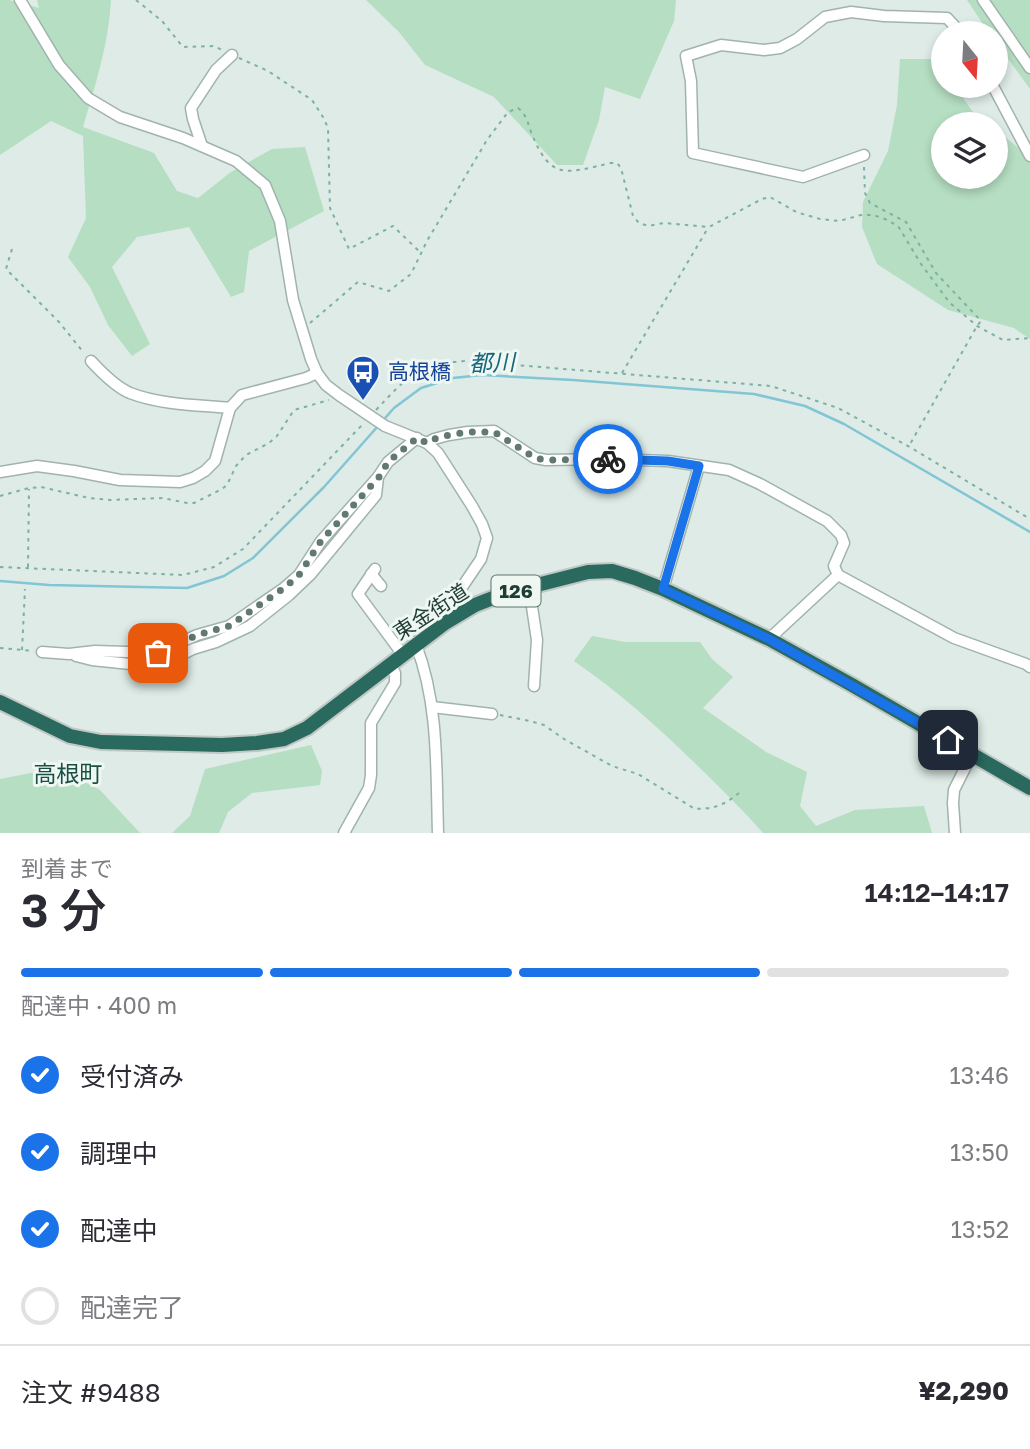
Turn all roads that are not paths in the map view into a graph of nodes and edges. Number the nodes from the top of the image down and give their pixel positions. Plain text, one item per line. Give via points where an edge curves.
1 (20, 0) edge
2 (983, 0) edge
3 (950, 21) edge
4 (232, 55) road end
5 (1030, 68) edge
6 (999, 98) edge
7 (202, 146) junction
8 (864, 155) road end
9 (1030, 156) edge
10 (91, 362) road end
11 (317, 373) junction
12 (230, 408) junction
13 (417, 438) junction
14 (427, 443) junction
15 (699, 466) junction
16 (0, 472) edge
17 (838, 575) junction
18 (381, 586) dead end
19 (529, 587) junction
20 (663, 589) junction
21 (445, 623) junction
22 (769, 639) junction
23 (416, 645) junction
24 (42, 652) road end
25 (403, 655) junction
26 (390, 666) junction
27 (1030, 667) edge
28 (534, 686) dead end
29 (0, 702) edge
30 (432, 707) junction
31 (492, 714) road end
32 (972, 754) junction
33 (1030, 788) edge
34 (344, 833) edge
35 (438, 833) edge
36 (955, 833) edge

1 - 7 street via 58,65 88,98 120,117
2 - 5 street
3 - 8 street via 852,12 825,17 780,48 721,45 686,56 693,153 803,177
4 - 7 street via 191,107
6 - 9 street
7 - 11 street via 236,161 265,185 280,221 293,300
10 - 12 street via 128,393
11 - 12 street via 242,395
11 - 13 street via 326,385 384,426
12 - 16 street via 215,461 180,482 120,480 37,466
13 - 14 street
13 - 24 street via 388,462 376,495 310,575 250,626 149,666
14 - 15 street via 449,435 494,432 546,460 668,461
14 - 21 street via 472,506 487,538 481,559 454,599
15 - 17 street via 730,470 827,522 844,543 834,566
15 - 20 street
17 - 22 street
17 - 27 street via 954,638
18 - 25 street via 373,571 358,594
19 - 20 highway, 東金街道 / 126 via 588,572 612,571
19 - 21 highway, 東金街道 / 126 via 484,602
19 - 28 street via 537,640
20 - 22 highway, 東金街道 / 126
21 - 23 highway, 東金街道 / 126
22 - 32 highway, 東金街道 / 126
23 - 25 highway, 東金街道 / 126
23 - 30 street
25 - 26 highway, 東金街道 / 126
26 - 29 highway, 東金街道 / 126 via 307,728 284,739 257,743 101,742 70,736
26 - 34 street via 395,683 371,723 369,789
30 - 31 street
30 - 35 street
32 - 33 highway, 東金街道 / 126
32 - 36 street via 954,790

